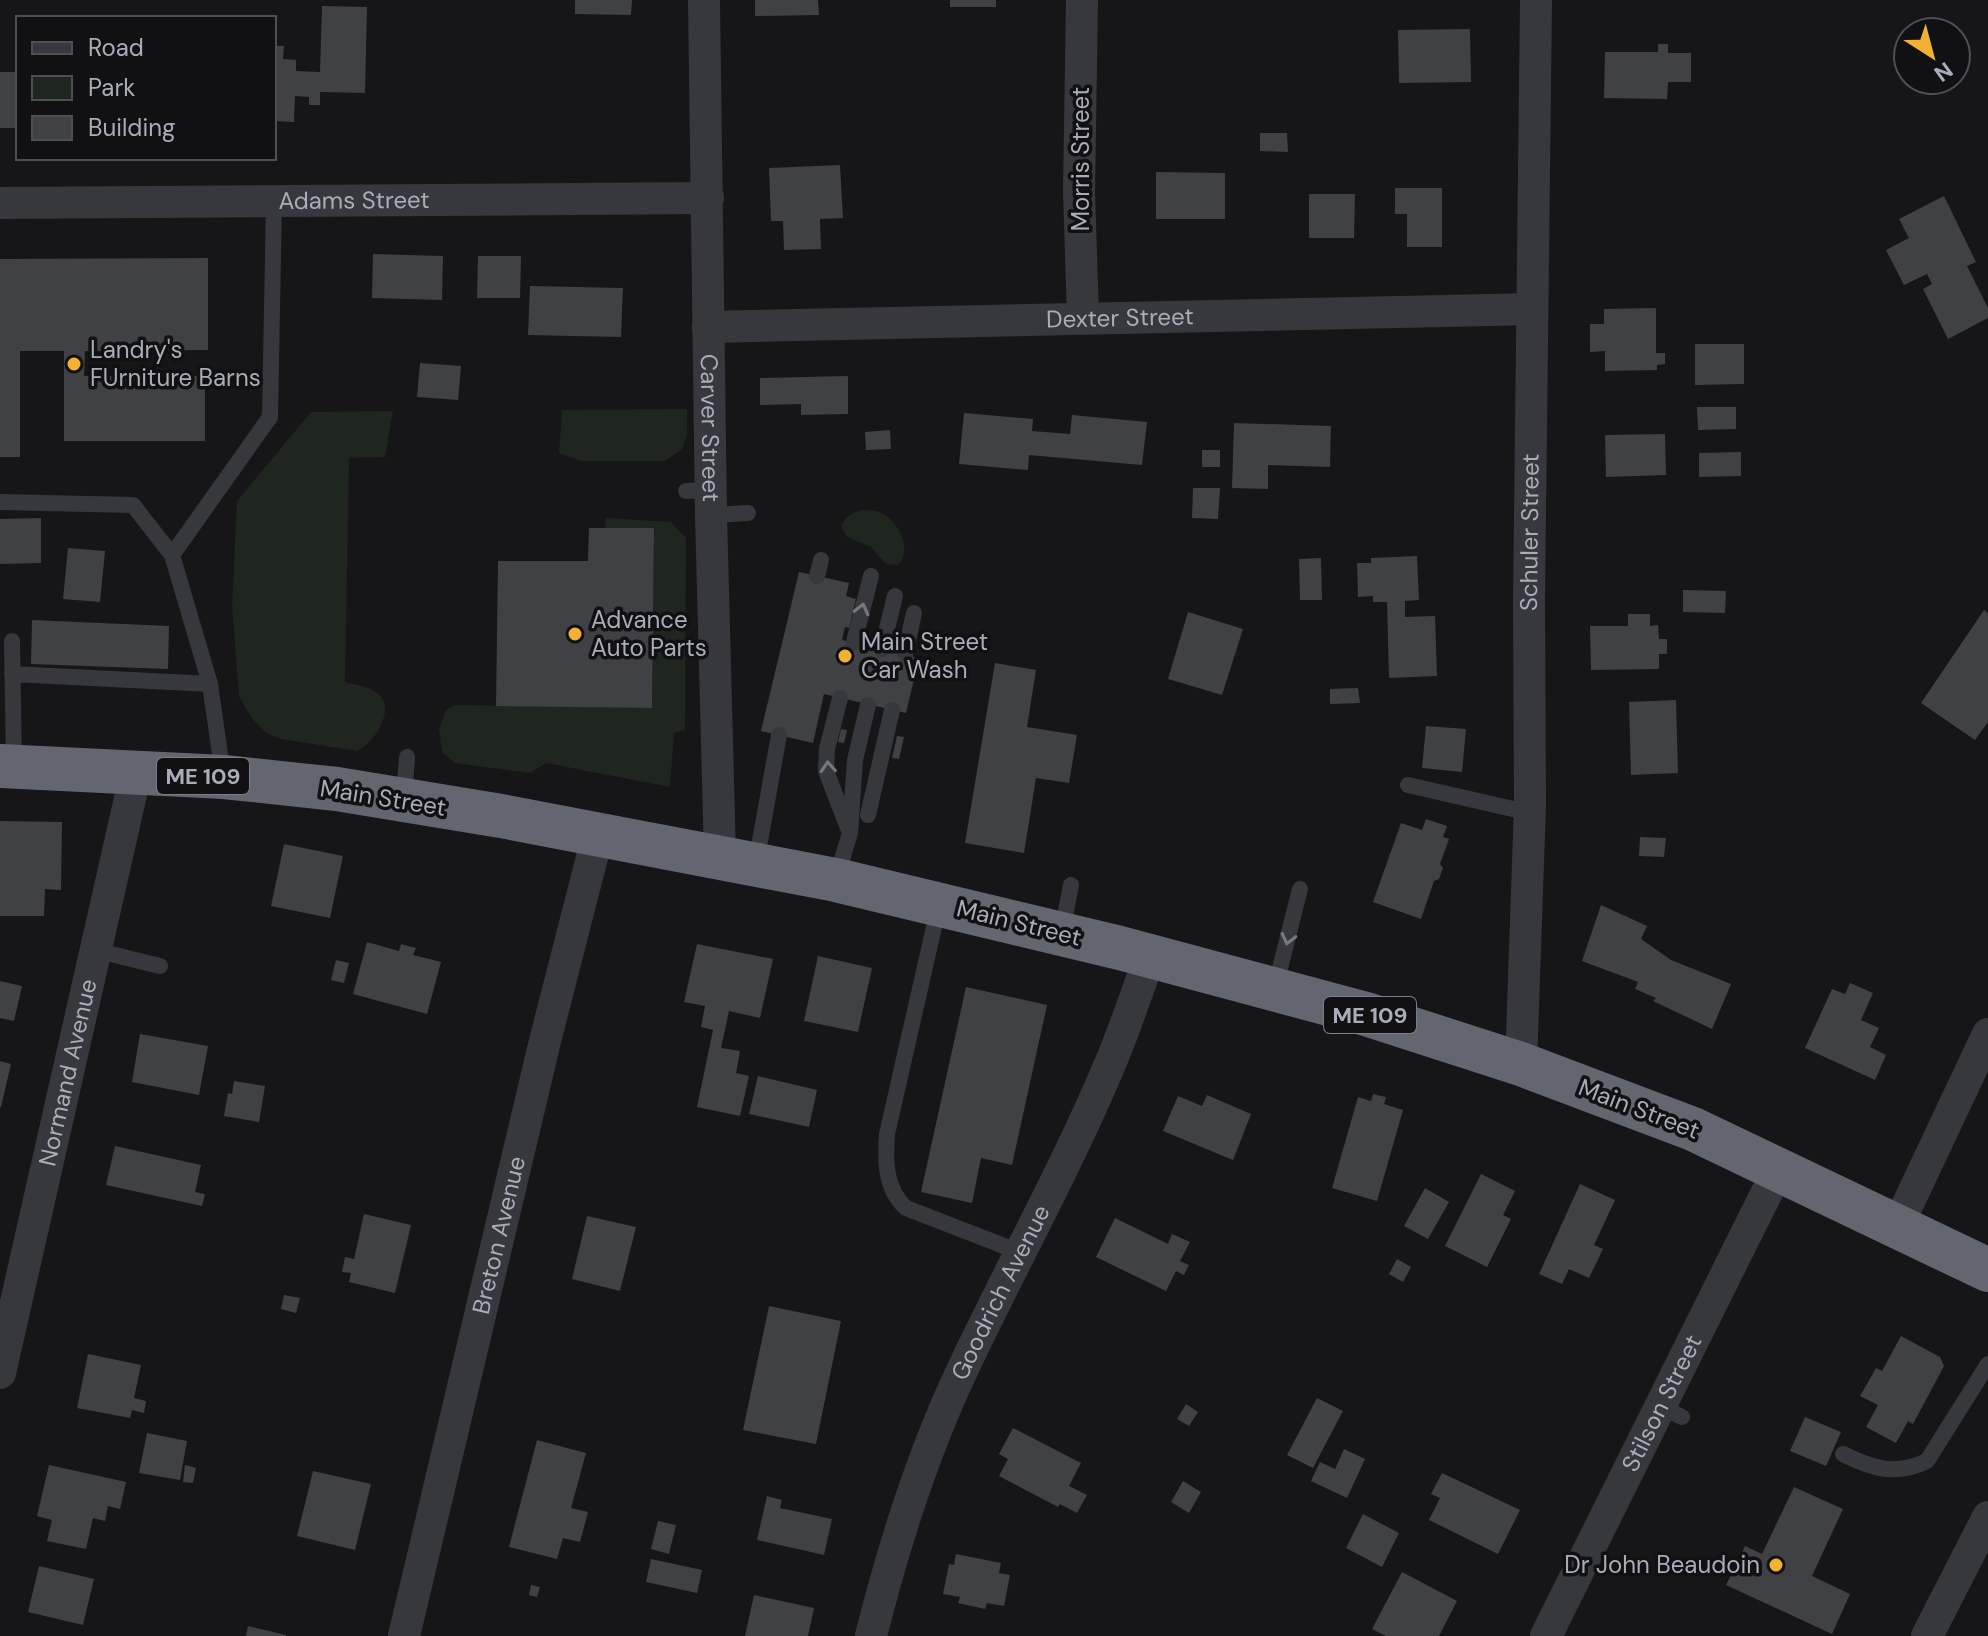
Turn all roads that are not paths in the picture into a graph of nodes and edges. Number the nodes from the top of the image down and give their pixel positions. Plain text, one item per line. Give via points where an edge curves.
1 (704, 0) edge
2 (1082, 0) edge
3 (1536, 0) edge
4 (708, 198) junction
5 (274, 201) junction
6 (0, 203) edge
7 (1532, 309) junction
8 (1083, 317) junction
9 (708, 327) junction
10 (702, 499) junction
11 (0, 502) edge
12 (748, 513) dead end
13 (172, 555) junction
14 (871, 576) dead end
15 (895, 596) dead end
16 (914, 613) dead end
17 (12, 641) dead end
18 (854, 642) dead end
19 (882, 649) dead end
20 (905, 654) dead end
21 (12, 674) junction
22 (210, 684) junction
23 (840, 698) dead end
24 (868, 705) dead end
25 (892, 710) dead end
26 (779, 735) dead end
27 (407, 757) dead end
28 (7, 766) edge
29 (136, 772) junction
30 (224, 777) junction
31 (1408, 785) dead end
32 (404, 801) junction
33 (1530, 813) junction
34 (868, 815) dead end
35 (850, 833) junction
36 (598, 834) junction
37 (738, 860) junction
38 (836, 880) junction
39 (1071, 885) dead end
40 (1300, 889) dead end
41 (940, 903) junction
42 (1061, 933) junction
43 (95, 950) junction
44 (1150, 956) junction
45 (160, 966) dead end
46 (1275, 988) junction
47 (1988, 1034) edge
48 (1521, 1064) junction
49 (1778, 1170) junction
50 (1897, 1227) junction
51 (1022, 1253) junction
52 (1988, 1270) edge
53 (1988, 1364) edge
54 (0, 1373) edge
55 (1843, 1454) dead end
56 (1988, 1517) edge
57 (404, 1636) edge
58 (871, 1636) edge
59 (1546, 1636) edge
60 (1927, 1636) edge

1 - 4 street, Carver Street
2 - 8 street, Morris Street
3 - 7 street, Schuler Street
4 - 5 street, Adams Street
4 - 9 street, Carver Street
5 - 6 street, Adams Street
5 - 13 lane via 270,417
7 - 8 street, Dexter Street
7 - 33 street, Schuler Street
8 - 9 street, Dexter Street
9 - 10 street, Carver Street
10 - 12 lane
10 - 37 street, Carver Street
11 - 13 lane via 133,505
13 - 22 lane
18 -> 14 lane
15 - 19 lane
16 - 20 lane
17 - 21 lane
21 - 22 lane
21 - 28 lane
22 - 30 lane
35 -> 23 lane via 826,771
24 - 35 lane via 855,760
25 - 34 lane
26 - 37 lane via 764,814
27 - 32 lane
28 - 29 highway, Main Street / ME 109
29 - 30 highway, Main Street / ME 109
29 - 43 street, Normand Avenue
30 - 32 highway, Main Street / ME 109
31 - 33 lane
32 - 36 highway, Main Street / ME 109
33 - 48 street, Schuler Street
35 - 38 lane
36 - 37 highway, Main Street / ME 109
36 - 57 street, Breton Avenue
37 - 38 highway, Main Street / ME 109
38 - 41 highway, Main Street / ME 109
39 - 42 lane
40 -> 46 lane
41 - 42 highway, Main Street / ME 109
41 - 51 lane via 887,1134 889,1180 894,1197 906,1208
42 - 44 highway, Main Street / ME 109
43 - 45 lane
43 - 54 street, Normand Avenue
44 - 46 highway, Main Street / ME 109
44 - 51 street, Goodrich Avenue via 1110,1064
46 - 48 highway, Main Street / ME 109
47 - 50 street
48 - 49 highway, Main Street / ME 109 via 1693,1129
49 - 50 highway, Main Street / ME 109
49 - 59 street, Stilson Street via 1671,1412
50 - 52 highway, Main Street / ME 109
51 - 58 street, Goodrich Avenue via 959,1378 919,1474
53 - 55 lane via 1927,1461 1892,1471 1871,1468
56 - 60 street

